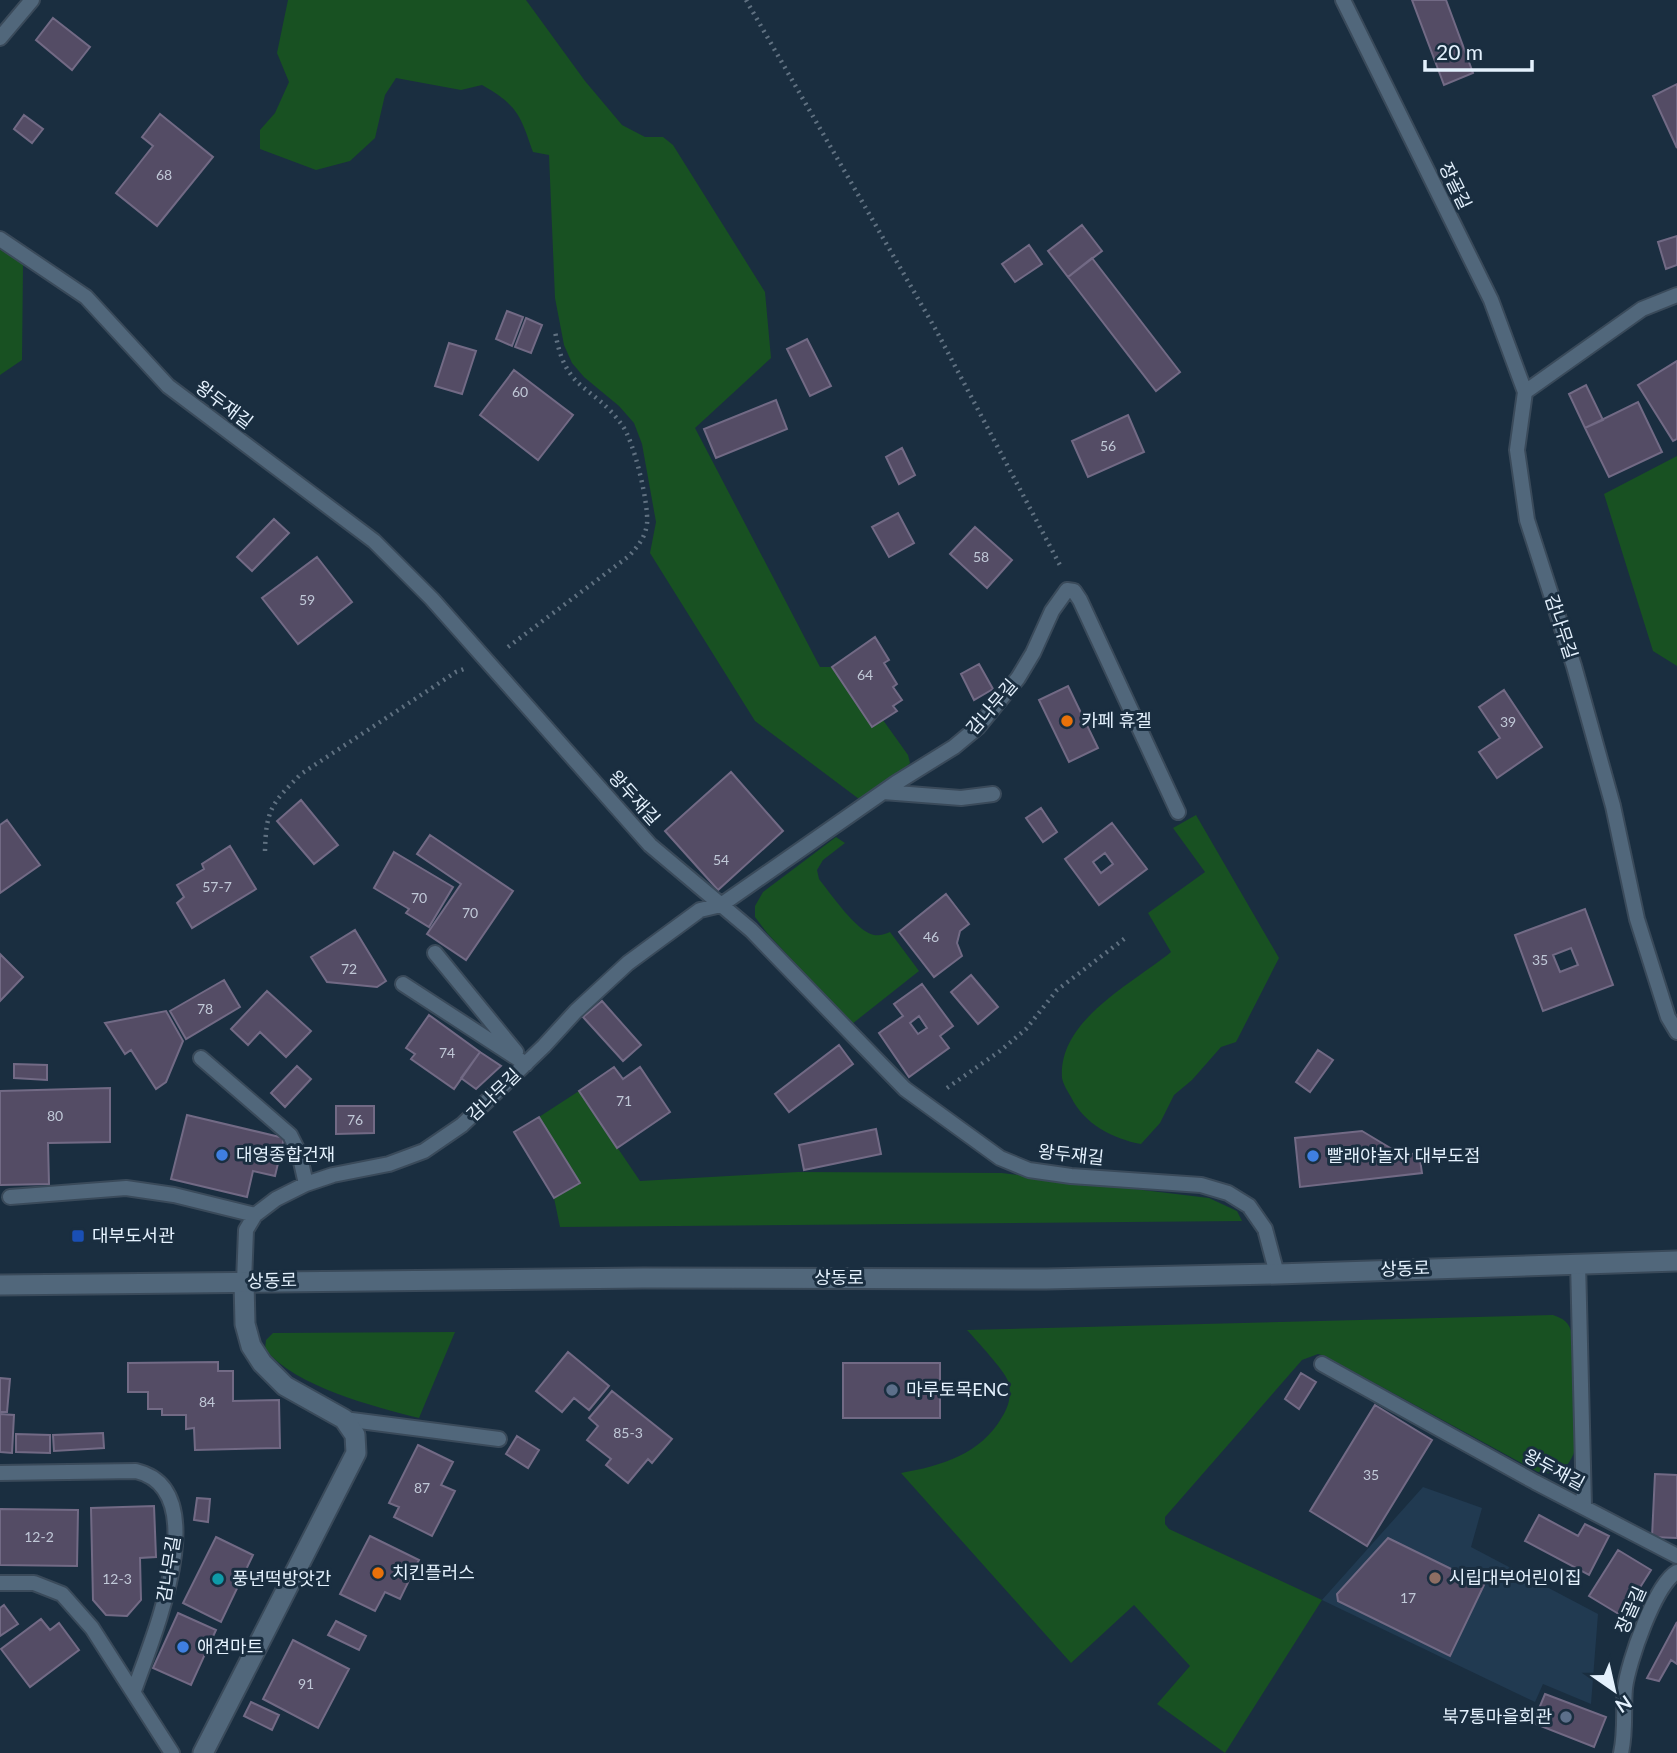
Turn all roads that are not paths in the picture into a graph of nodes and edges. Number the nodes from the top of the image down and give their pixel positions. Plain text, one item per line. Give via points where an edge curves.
1 (32, 0) edge
2 (1343, 0) edge
3 (0, 38) edge
4 (0, 239) edge
5 (1677, 295) edge
6 (1525, 392) junction
7 (883, 793) junction
8 (993, 794) dead end
9 (1178, 812) dead end
10 (721, 905) junction
11 (435, 953) dead end
12 (403, 984) dead end
13 (1677, 1032) edge
14 (201, 1058) dead end
15 (526, 1064) junction
16 (306, 1184) junction
17 (10, 1197) dead end
18 (255, 1215) junction
19 (1677, 1261) edge
20 (1578, 1262) junction
21 (1277, 1274) junction
22 (244, 1282) junction
23 (0, 1285) edge
24 (1322, 1364) dead end
25 (344, 1419) junction
26 (499, 1439) dead end
27 (0, 1473) edge
28 (1584, 1507) junction
29 (1677, 1556) edge
30 (1677, 1572) edge
31 (0, 1583) edge
32 (134, 1691) junction
33 (172, 1753) edge
34 (203, 1753) edge
35 (1621, 1753) edge

1 - 3 lane
2 - 6 lane, 장골길 via 1491,300
4 - 10 lane, 왕두재길 via 86,297 168,386 374,541 432,599 650,845
5 - 6 lane via 1642,309
6 - 13 lane, 감나무길 via 1517,450 1527,520 1610,793 1637,919
7 - 8 lane via 961,798
7 - 9 lane, 감나무길 via 978,727 1018,678 1067,590 1074,591
7 - 10 lane, 감나무길
10 - 15 lane, 감나무길 via 700,911 628,963
10 - 21 lane, 왕두재길 via 751,930 905,1089 1000,1158 1029,1170 1201,1185 1228,1193 1249,1206 1265,1229
11 - 15 lane, 감나무길
12 - 15 lane, 감나무길
14 - 16 lane via 290,1135
15 - 16 lane, 감나무길 via 462,1125 424,1151
16 - 18 lane, 감나무길
17 - 18 lane via 126,1188
18 - 22 lane via 246,1230
19 - 20 street, 상동로
20 - 21 street, 상동로
20 - 28 lane, 왕두재길
21 - 22 street, 상동로
22 - 23 street, 상동로
22 - 25 street via 245,1324 262,1363 285,1385
24 - 28 lane, 왕두재길
25 - 26 lane
25 - 34 street via 355,1435 356,1453
27 - 32 lane, 감나무길 via 136,1471 150,1475 170,1498 176,1521 174,1555 163,1608
28 - 29 lane, 왕두재길
30 - 35 lane, 장골길 via 1662,1587 1634,1650 1625,1687
31 - 32 lane via 34,1583 62,1594 92,1628
32 - 33 lane

